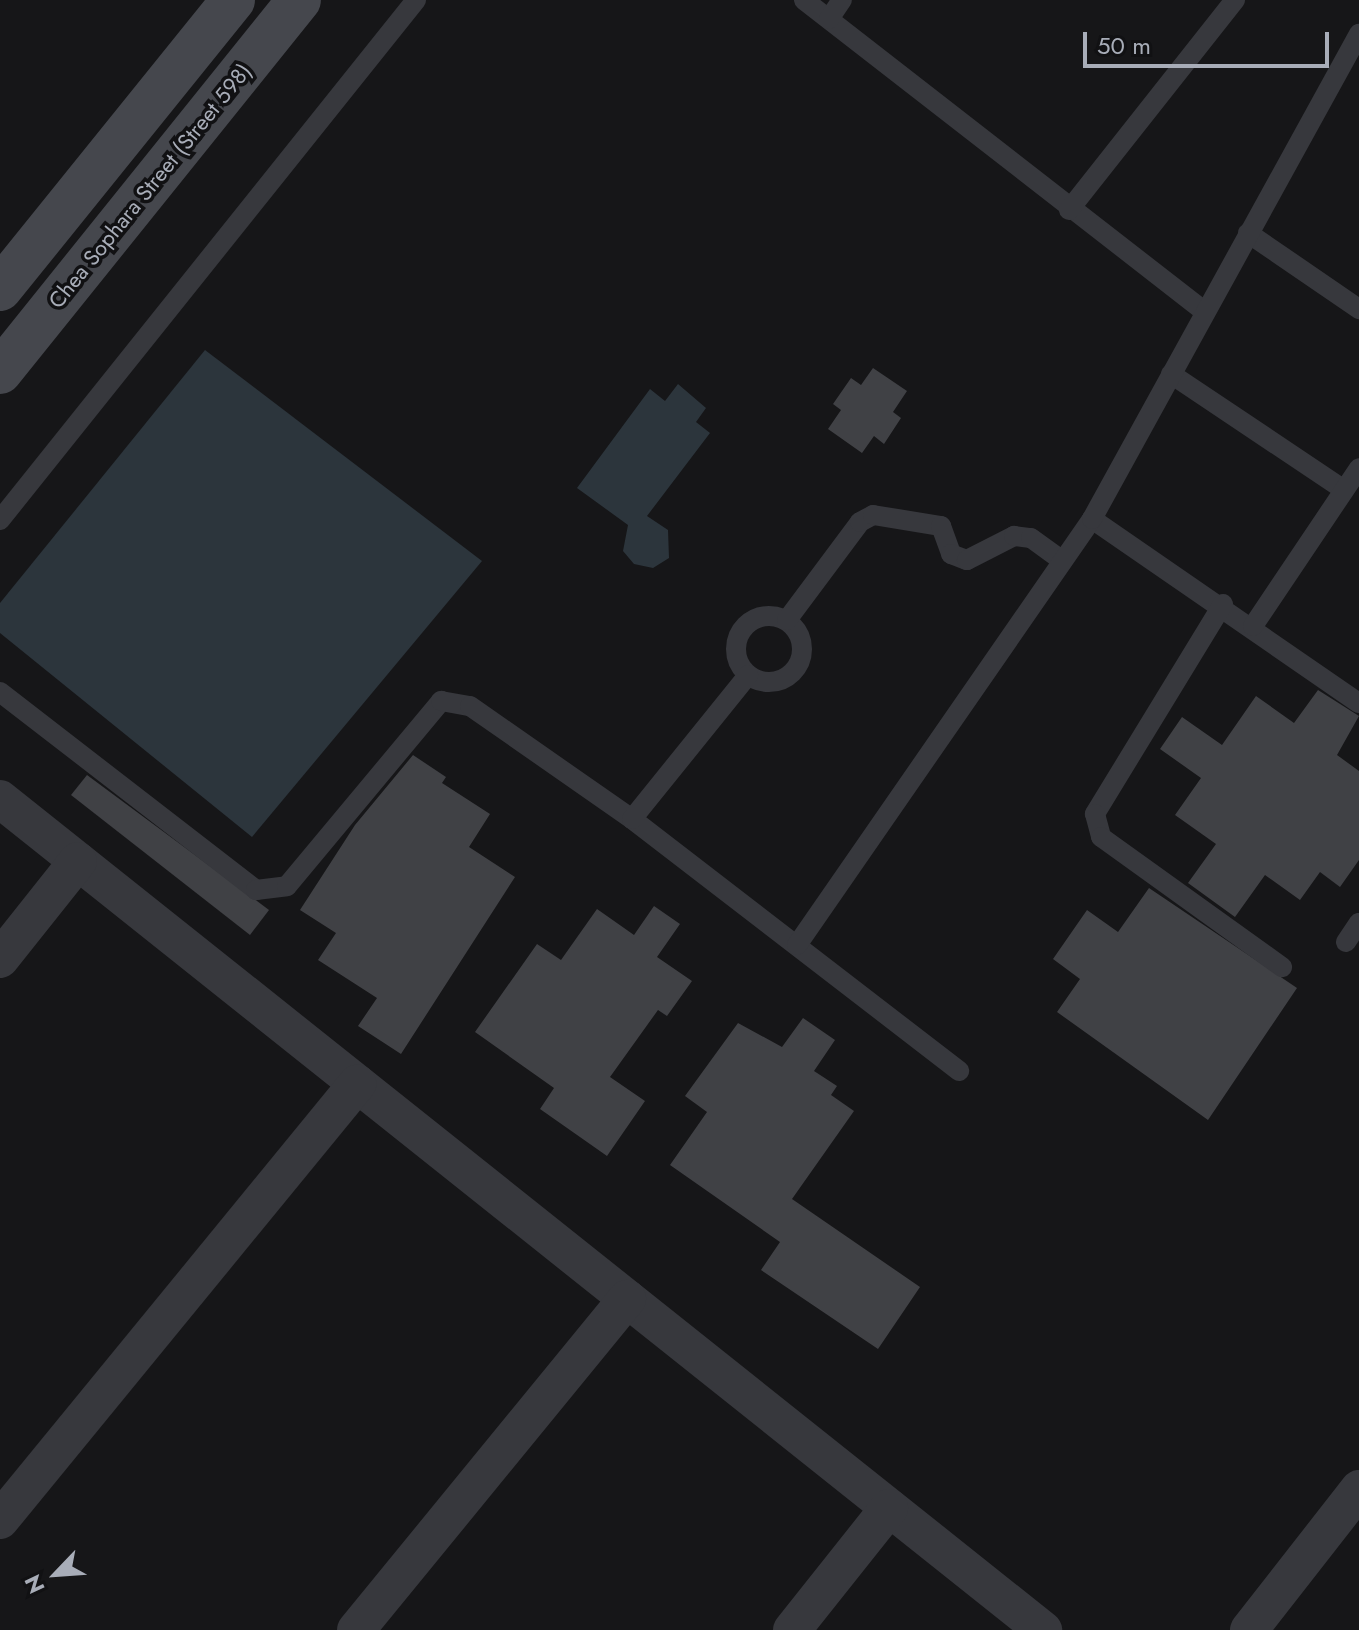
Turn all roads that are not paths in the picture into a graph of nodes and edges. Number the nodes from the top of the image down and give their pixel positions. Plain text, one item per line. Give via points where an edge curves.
1 (233, 0) edge
2 (299, 0) edge
3 (416, 0) edge
4 (804, 0) edge
5 (842, 0) edge
6 (1235, 0) edge
7 (829, 19) junction
8 (1359, 34) edge
9 (1069, 210) junction
10 (1248, 233) junction
11 (0, 289) edge
12 (1359, 309) edge
13 (1204, 311) junction
14 (0, 372) edge
15 (1171, 374) junction
16 (1359, 468) edge
17 (1344, 490) junction
18 (1092, 519) junction
19 (0, 520) edge
20 (1063, 561) junction
21 (1223, 604) junction
22 (787, 620) junction
23 (1253, 626) junction
24 (748, 675) junction
25 (0, 692) edge
26 (1359, 703) edge
27 (0, 799) edge
28 (632, 819) junction
29 (78, 861) junction
30 (1359, 923) edge
31 (1346, 942) dead end
32 (797, 945) junction
33 (0, 959) edge
34 (1282, 967) dead end
35 (959, 1071) dead end
36 (357, 1084) junction
37 (627, 1299) junction
38 (1359, 1489) edge
39 (889, 1508) junction
40 (0, 1520) edge
41 (356, 1630) edge
42 (792, 1630) edge
43 (1043, 1630) edge
44 (1249, 1630) edge

1 - 11 main road
2 - 14 main road, Chea Sophara Street (Street 598)
3 - 19 lane
4 - 7 lane
5 - 7 lane
6 - 9 lane
7 - 9 lane
8 - 10 lane
9 - 13 lane
10 - 12 lane
10 - 13 lane
13 - 15 lane
15 - 17 lane
15 - 18 lane
16 - 17 lane
17 - 23 lane
18 - 20 lane
18 - 21 lane
20 - 22 lane via 1031,538 1014,536 967,560 951,554 941,526 873,515 860,522
20 - 32 lane
21 - 23 lane
21 - 34 lane via 1095,814 1101,837
22 - 24 lane via 754,618 741,629 738,662
22 - 24 lane via 802,642 796,668 774,682
23 - 26 lane
24 - 28 lane
25 - 28 lane via 256,890 287,886 441,701 470,706
27 - 29 street
28 - 32 lane
29 - 33 street
29 - 36 street
30 - 31 lane
32 - 35 lane
36 - 37 street
36 - 40 street
37 - 39 street
37 - 41 street
38 - 44 street
39 - 42 street
39 - 43 street

